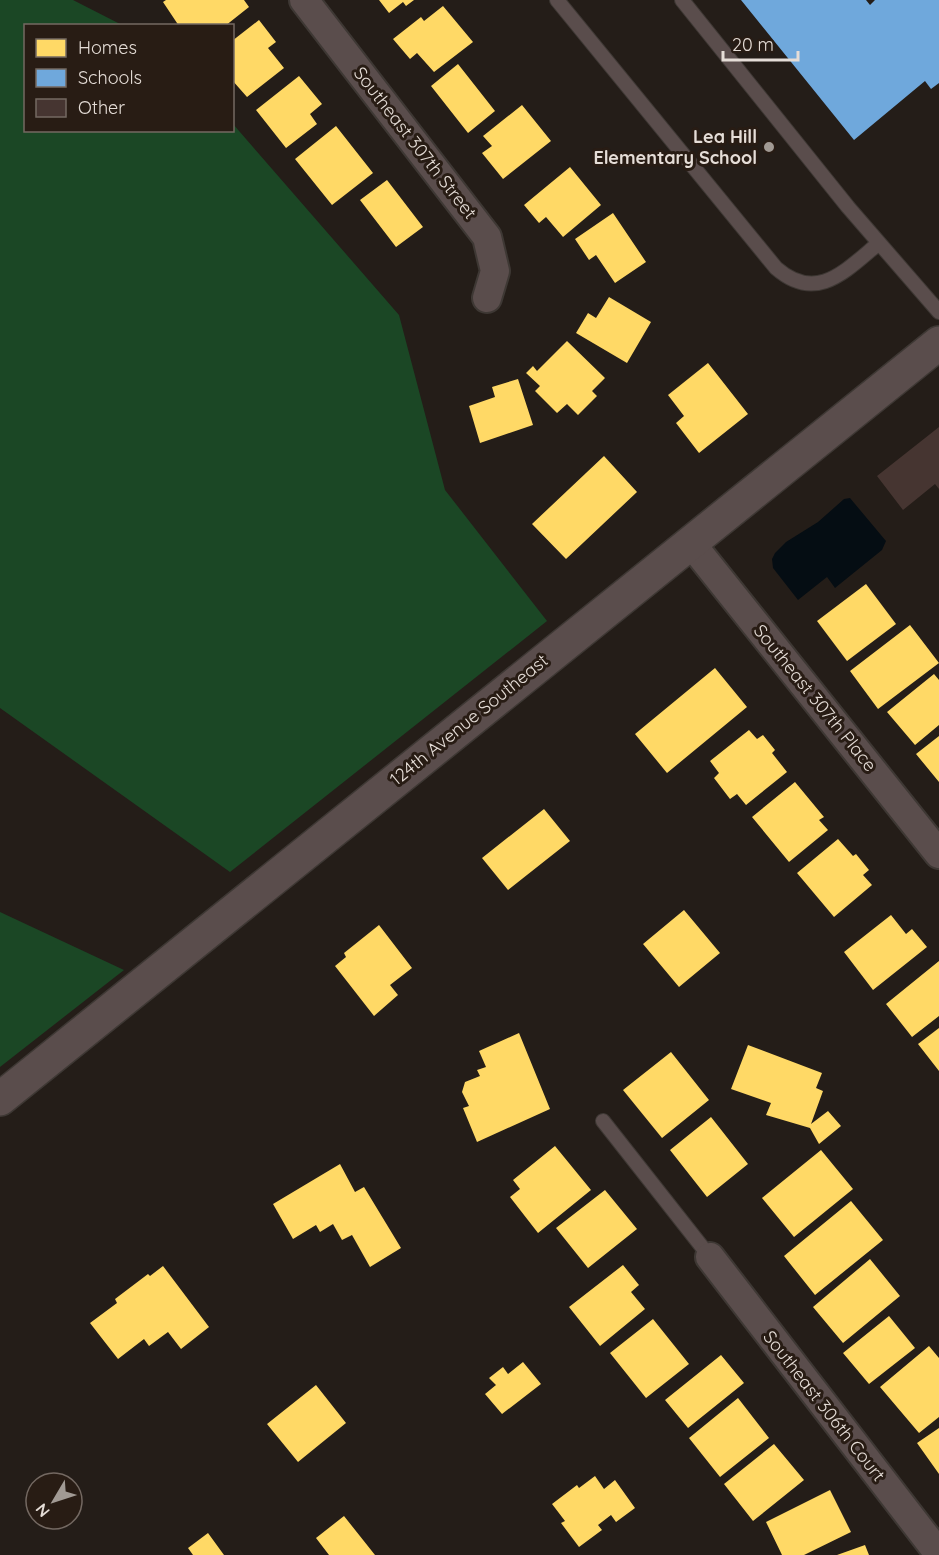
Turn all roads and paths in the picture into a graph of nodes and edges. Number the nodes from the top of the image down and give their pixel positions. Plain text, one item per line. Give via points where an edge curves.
1 (304, 0) edge
2 (557, 0) edge
3 (682, 0) edge
4 (879, 243) junction
5 (488, 298) dead end
6 (939, 312) edge
7 (939, 342) edge
8 (690, 542) junction
9 (939, 854) edge
10 (0, 1099) edge
11 (603, 1121) dead end
12 (710, 1257) joint
13 (939, 1554) edge

1 - 5 street, Southeast 307th Street via 487,237 495,271
2 - 4 lane via 786,276 799,282 825,282
3 - 4 lane
4 - 6 lane
7 - 8 street, 124th Avenue Southeast
8 - 9 street, Southeast 307th Place
8 - 10 street, 124th Avenue Southeast
11 - 12 lane
12 - 13 street, Southeast 306th Court

